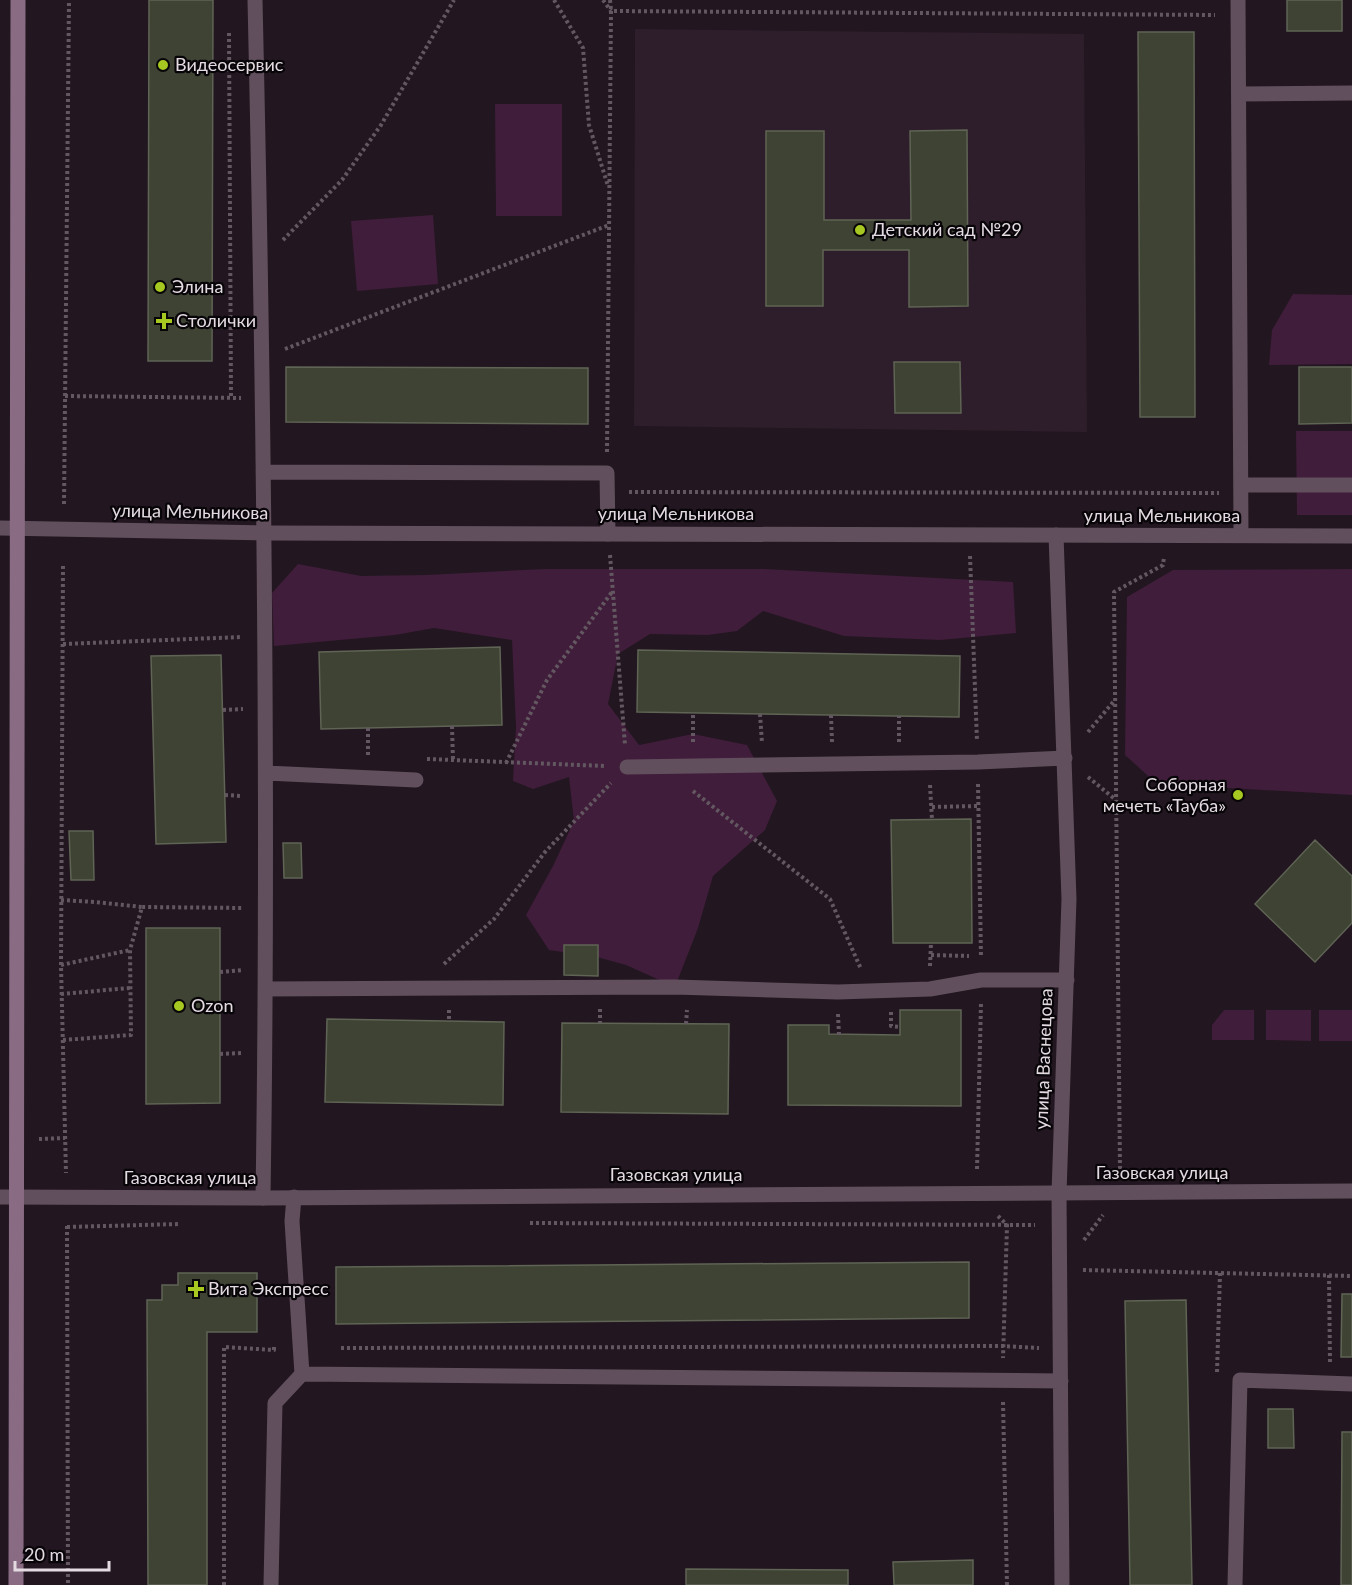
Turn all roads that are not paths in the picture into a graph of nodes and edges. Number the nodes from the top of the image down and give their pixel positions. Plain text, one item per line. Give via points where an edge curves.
1 (18, 0) edge
2 (255, 0) edge
3 (1238, 7) edge
4 (1352, 93) edge
5 (1239, 94) junction
6 (263, 472) junction
7 (1352, 485) edge
8 (1241, 489) junction
9 (0, 528) edge
10 (16, 528) junction
11 (264, 533) junction
12 (608, 534) junction
13 (1056, 535) junction
14 (1241, 535) junction
15 (1352, 536) edge
16 (1065, 759) junction
17 (627, 767) road end
18 (266, 773) junction
19 (416, 780) dead end
20 (1067, 980) junction
21 (266, 989) junction
22 (1352, 1191) edge
23 (1059, 1193) junction
24 (0, 1197) edge
25 (294, 1197) junction
26 (17, 1198) junction
27 (263, 1198) junction
28 (302, 1374) junction
29 (1060, 1381) junction
30 (1352, 1384) edge
31 (16, 1585) edge
32 (271, 1585) edge
33 (1062, 1585) edge
34 (1236, 1585) edge

1 - 10 main road
2 - 6 street
3 - 5 street
4 - 5 street
5 - 8 street
6 - 11 street
6 - 12 street via 607,473
7 - 8 street
8 - 14 street
9 - 10 street, улица Мельникова
10 - 11 street, улица Мельникова
10 - 26 main road
11 - 12 street, улица Мельникова
11 - 18 street
12 - 13 street, улица Мельникова
13 - 14 street, улица Мельникова
13 - 16 street, улица Васнецова
14 - 15 street, улица Мельникова
16 - 17 street
16 - 20 street, улица Васнецова via 1070,899
18 - 19 street
18 - 21 street
20 - 21 street via 981,980 930,989 838,992 675,987
20 - 23 street, улица Васнецова
21 - 27 street
22 - 23 street, Газовская улица
23 - 25 street, Газовская улица
23 - 29 street, улица Васнецова
24 - 26 street, Газовская улица
25 - 27 street, Газовская улица
25 - 28 street via 292,1221
26 - 27 street, Газовская улица
26 - 31 main road
28 - 29 street
28 - 32 street via 275,1403
29 - 33 street, улица Васнецова
30 - 34 street via 1240,1380

